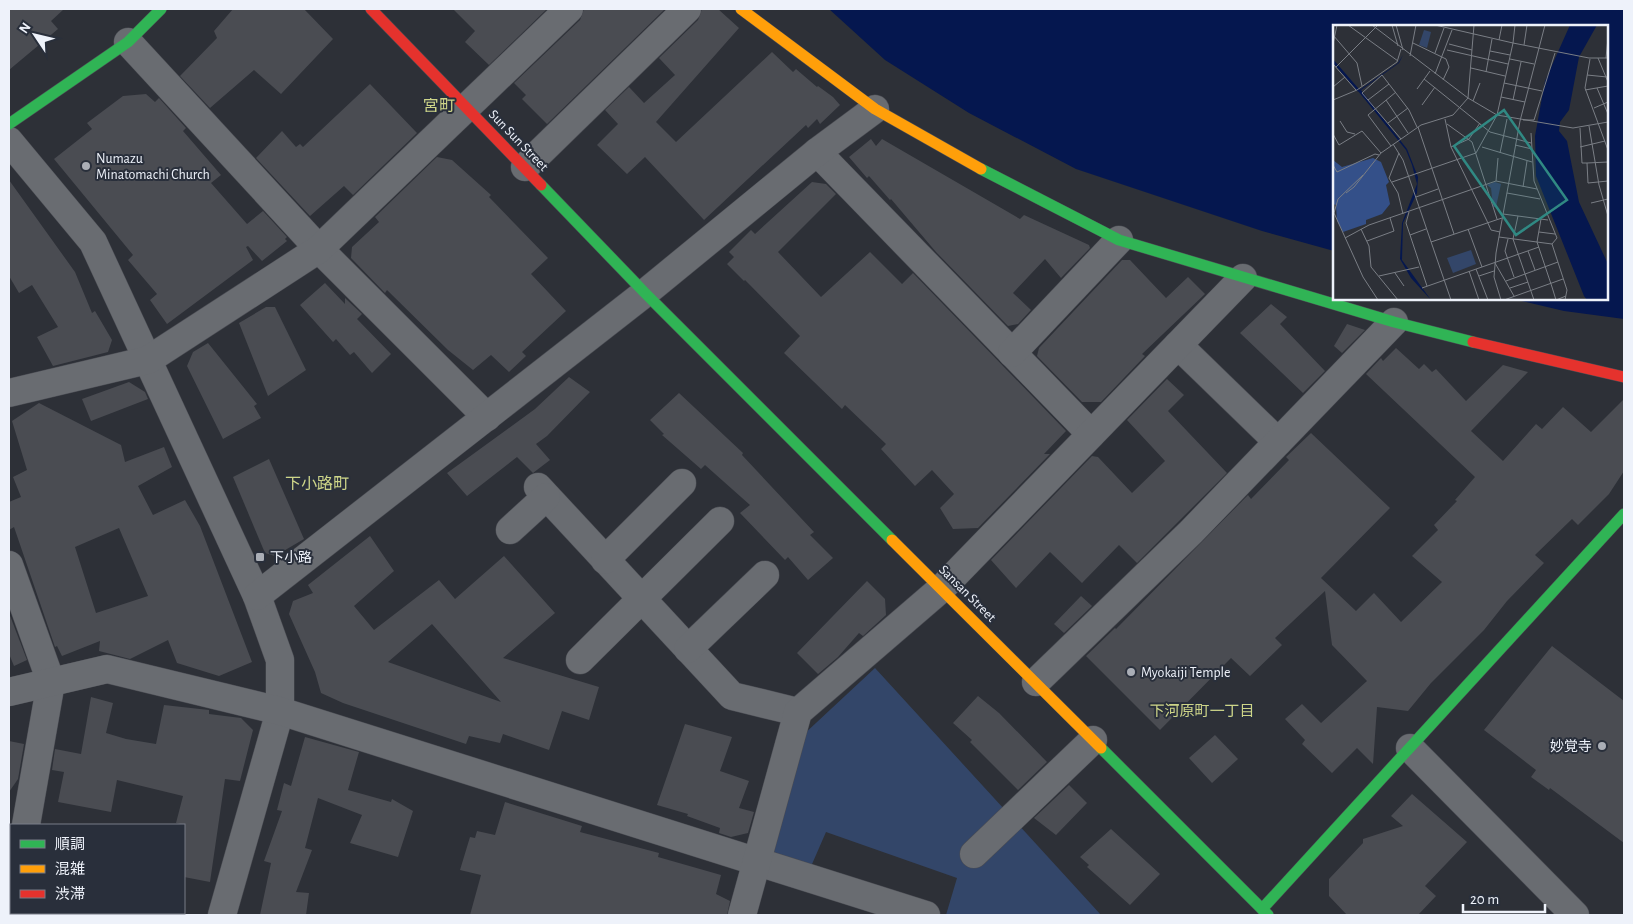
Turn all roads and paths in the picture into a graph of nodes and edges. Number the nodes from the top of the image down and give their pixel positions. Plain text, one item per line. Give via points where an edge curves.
1 (161, 9) edge
2 (371, 9) edge
3 (569, 9) edge
4 (687, 9) edge
5 (742, 9) edge
6 (128, 42) junction
7 (468, 108) junction
8 (875, 109) junction
9 (9, 124) edge
10 (9, 140) edge
11 (818, 152) junction
12 (525, 167) junction
13 (1119, 240) junction
14 (319, 249) junction
15 (1243, 278) junction
16 (645, 293) junction
17 (1394, 322) junction
18 (1178, 344) junction
19 (1012, 353) junction
20 (148, 360) junction
21 (1624, 377) edge
22 (9, 392) edge
23 (487, 417) junction
24 (1092, 434) junction
25 (1278, 442) junction
26 (682, 484) dead end
27 (1624, 514) edge
28 (720, 522) dead end
29 (510, 530) dead end
30 (605, 560) junction
31 (9, 565) edge
32 (766, 575) dead end
33 (942, 588) junction
34 (258, 596) junction
35 (642, 599) junction
36 (688, 649) junction
37 (580, 660) dead end
38 (51, 682) junction
39 (1036, 682) junction
40 (9, 692) edge
41 (280, 711) junction
42 (798, 712) junction
43 (1093, 740) junction
44 (1410, 748) junction
45 (26, 824) edge
46 (974, 854) dead end
47 (757, 862) junction
48 (1265, 912) edge
49 (222, 915) edge
50 (742, 915) edge
51 (926, 915) edge
52 (1575, 915) edge

1 - 6 street
2 - 7 street, Sun Sun Street
3 - 7 street
4 - 12 street
5 - 8 street
6 - 9 street
6 - 14 street
7 - 12 street, Sun Sun Street
7 - 14 street
8 - 11 street
8 - 13 street via 991,175
10 - 20 street via 93,242
11 - 16 street
11 - 19 street
12 - 16 street, Sun Sun Street
13 - 15 street
13 - 19 street
14 - 20 street
14 - 23 street
15 - 17 street
15 - 18 street
16 - 23 street
16 - 33 street, Sansan Street
17 - 21 street
17 - 25 street
18 - 24 street
18 - 25 street
19 - 24 street
20 - 22 street
20 - 34 street
23 - 34 street
24 - 33 street
25 - 39 street via 1191,532
26 - 30 street
27 - 44 street
28 - 35 street
29 - 30 street via 542,492
30 - 35 street
31 - 38 street
32 - 36 street
33 - 39 street, Sansan Street
33 - 42 street
34 - 41 street via 280,660
35 - 36 street
35 - 37 street
36 - 42 street via 732,696
38 - 40 street
38 - 41 street via 107,669
38 - 45 street
39 - 43 street, Sansan Street
41 - 47 street
41 - 49 street
42 - 47 street
43 - 46 street
43 - 48 street, Sansan Street
44 - 48 street
44 - 52 street
47 - 50 street
47 - 51 street

